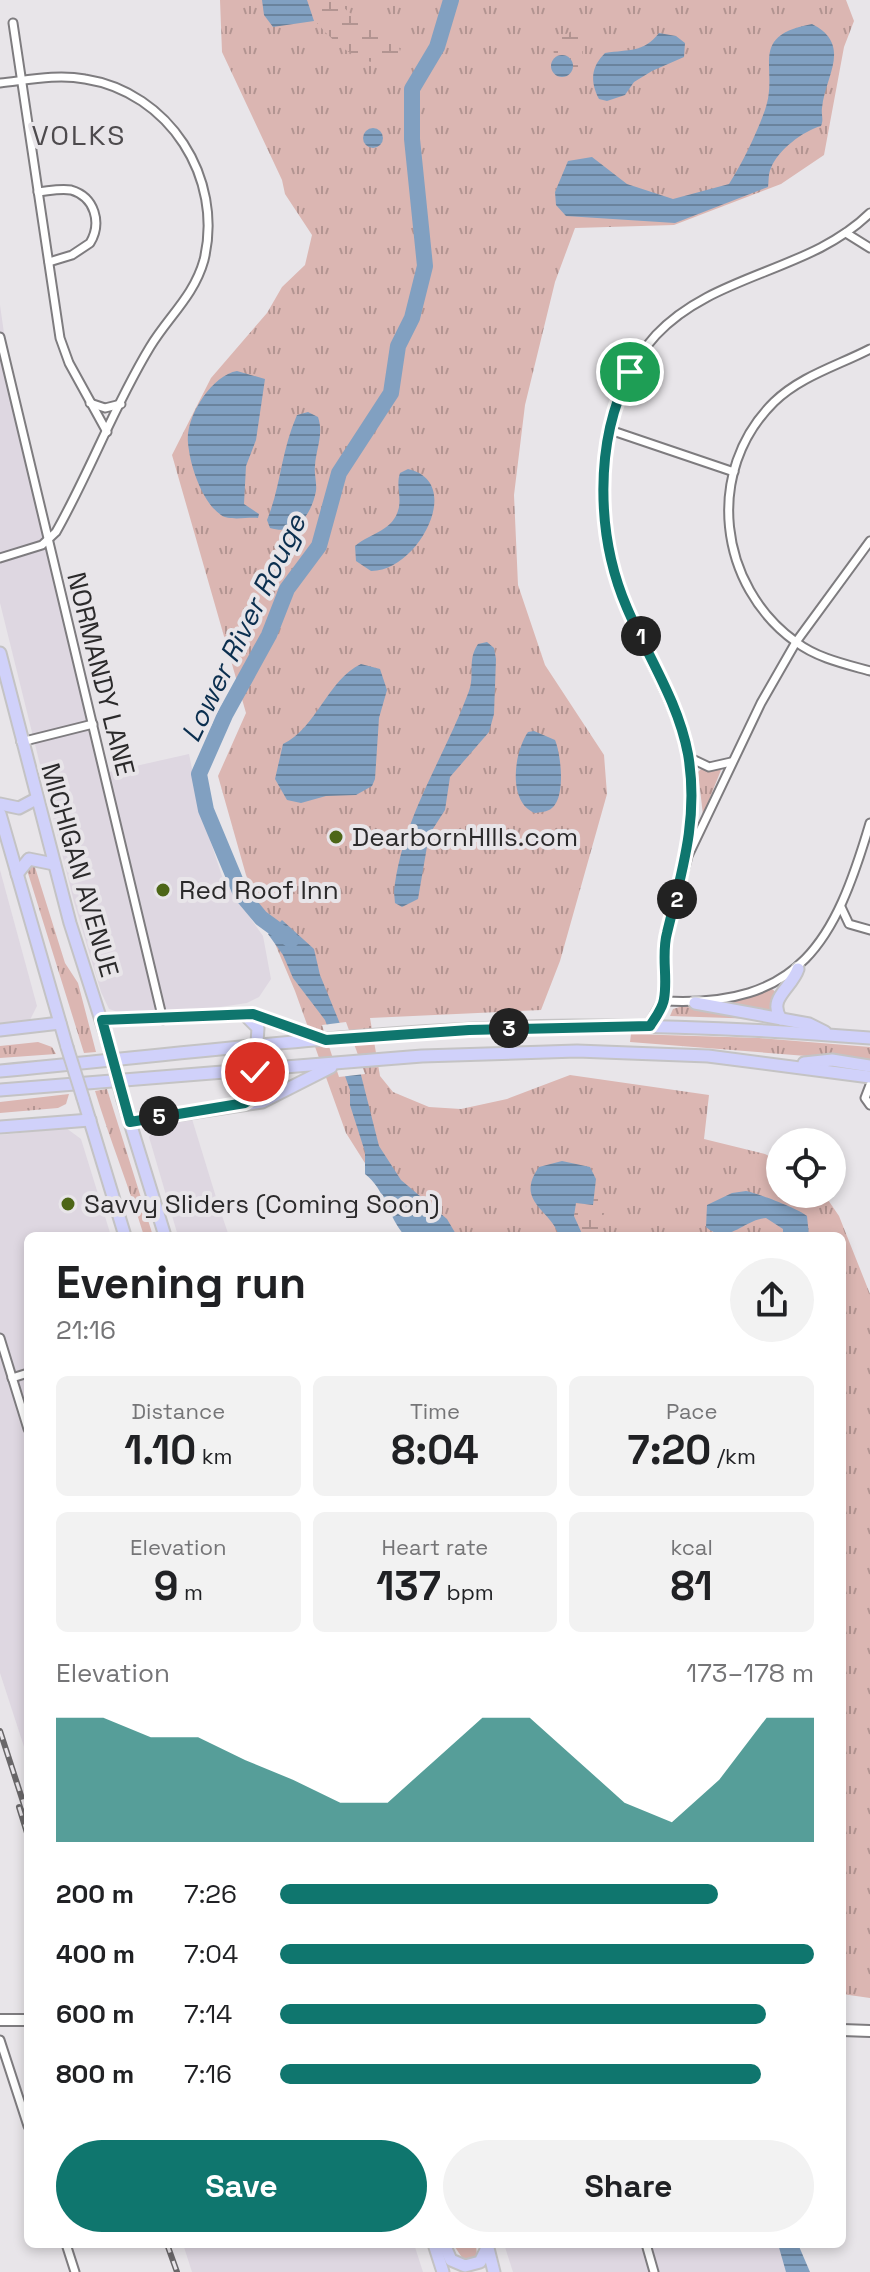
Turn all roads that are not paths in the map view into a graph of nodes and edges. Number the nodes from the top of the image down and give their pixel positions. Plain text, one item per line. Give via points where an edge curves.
1 (13, 23) dead end
2 (21, 81) junction
3 (0, 83) edge
4 (38, 192) junction
5 (870, 213) edge
6 (846, 233) junction
7 (870, 248) edge
8 (49, 262) junction
9 (0, 337) edge
10 (870, 349) edge
11 (90, 403) junction
12 (121, 404) junction
13 (610, 430) junction
14 (107, 432) junction
15 (734, 472) junction
16 (47, 541) junction
17 (870, 541) edge
18 (0, 558) edge
19 (796, 642) junction
20 (0, 653) edge
21 (870, 671) edge
22 (93, 724) junction
23 (21, 742) junction
24 (688, 757) junction
25 (731, 762) junction
26 (36, 799) junction
27 (0, 804) edge
28 (0, 814) edge
29 (870, 823) edge
30 (688, 856) junction
31 (54, 864) junction
32 (17, 874) junction
33 (842, 901) junction
34 (870, 930) edge
35 (798, 969) junction
36 (664, 1001) junction
37 (695, 1003) junction
38 (240, 1013) junction
39 (781, 1019) junction
40 (102, 1020) junction
41 (163, 1020) junction
42 (60, 1023) junction
43 (650, 1026) junction
44 (0, 1030) edge
45 (833, 1035) junction
46 (870, 1038) edge
47 (326, 1040) junction
48 (251, 1048) junction
49 (337, 1063) junction
50 (783, 1065) junction
51 (870, 1066) edge
52 (247, 1069) junction
53 (0, 1071) edge
54 (870, 1077) edge
55 (870, 1085) edge
56 (0, 1090) edge
57 (868, 1102) edge
58 (245, 1103) junction
59 (90, 1120) junction
60 (130, 1122) junction
61 (0, 1127) edge
62 (124, 1232) edge
63 (164, 1232) edge
64 (0, 1338) edge
65 (24, 1374) edge
66 (12, 1378) junction
67 (24, 1416) edge
68 (0, 2020) edge
69 (24, 2020) edge
70 (846, 2030) edge
71 (870, 2031) edge
72 (0, 2040) edge
73 (24, 2114) edge
74 (67, 2248) edge
75 (435, 2248) edge
76 (446, 2248) edge
77 (486, 2248) edge
78 (488, 2248) edge
79 (647, 2248) edge
80 (75, 2272) edge
81 (443, 2272) edge
82 (494, 2272) edge
83 (654, 2272) edge

1 - 2 street
2 - 3 street
2 - 4 street
2 - 12 street via 80,78 132,95 175,130 201,177 208,225 200,271 182,307 149,349
4 - 8 street
4 - 8 street via 76,192 96,218 90,243
5 - 6 street
6 - 7 street
6 - 13 street via 707,297 671,321 630,372
8 - 11 street via 62,347
9 - 16 street, NORMANDY LANE
10 - 15 street via 810,376 775,401 753,429
11 - 12 street via 105,408
11 - 14 street
12 - 14 street
13 - 15 street
13 - 24 street via 604,502 615,571 627,609 672,702
14 - 16 street via 71,506
15 - 19 street via 728,522 739,571 763,611
16 - 18 street
16 - 22 street, NORMANDY LANE
17 - 19 street
19 - 21 street
19 - 25 street
20 - 23 main road, MICHIGAN AVENUE
22 - 23 street
22 - 41 street, NORMANDY LANE
23 - 26 main road, MICHIGAN AVENUE
24 - 25 street via 709,767
24 - 30 street via 693,805
25 - 30 street
26 - 27 main road via 19,808
26 - 31 main road, MICHIGAN AVENUE
28 - 32 main road
29 - 33 street
30 - 36 street via 664,945
31 - 32 main road via 29,859
31 - 40 main road, MICHIGAN AVENUE
32 - 42 main road
33 - 34 street via 845,921
33 - 35 street via 828,931
35 - 37 street via 752,994
35 - 39 main road via 777,999
36 - 37 street
36 - 43 main road
37 - 39 main road
38 - 41 main road
38 - 47 main road
38 - 48 main road via 258,1028
39 - 45 main road
40 - 41 main road
40 - 60 main road, MICHIGAN AVENUE, bridge
42 - 44 main road
42 - 59 main road, bridge
43 - 45 main road
43 - 47 main road
45 - 46 main road
47 - 48 main road
48 - 53 main road
49 - 50 main road via 577,1051
49 - 52 main road
49 - 58 main road via 276,1097
50 - 51 main road via 832,1060
50 - 54 main road
52 - 56 main road
52 - 58 main road via 260,1075 263,1084 259,1095
55 - 57 street
58 - 60 main road
59 - 61 main road
59 - 62 main road
60 - 63 main road, MICHIGAN AVENUE
64 - 66 street
65 - 66 street
66 - 67 street
68 - 69 main road
70 - 71 main road
72 - 73 street
74 - 80 street
75 - 81 main road
76 - 77 main road via 451,2260 465,2266 480,2262
78 - 82 main road
79 - 83 street

